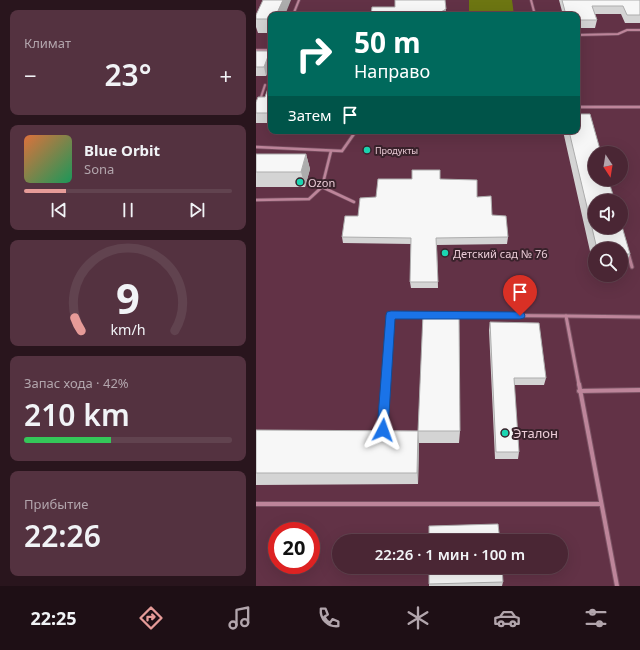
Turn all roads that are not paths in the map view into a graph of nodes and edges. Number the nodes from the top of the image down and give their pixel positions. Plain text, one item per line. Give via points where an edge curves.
1 (299, 0) edge
2 (531, 0) edge
3 (294, 12) edge
4 (534, 12) edge
5 (640, 30) edge
6 (580, 35) edge
7 (256, 50) edge
8 (268, 50) edge
9 (265, 85) dead end
10 (258, 105) edge
11 (580, 107) edge
12 (586, 107) junction
13 (640, 107) edge
14 (587, 113) edge
15 (354, 134) edge
16 (256, 147) edge
17 (331, 151) junction
18 (322, 188) junction
19 (256, 200) edge
20 (354, 202) dead end
21 (628, 251) edge
22 (632, 267) dead end
23 (430, 315) edge
24 (446, 315) edge
25 (566, 316) junction
26 (640, 317) edge
27 (640, 390) edge
28 (579, 391) junction
29 (383, 430) edge
30 (256, 504) edge
31 (601, 504) junction
32 (617, 586) edge

1 - 3 lane
2 - 4 lane
5 - 6 lane via 627,30 618,34
7 - 8 lane
9 - 10 lane
11 - 12 lane
12 - 13 lane
12 - 14 lane
15 - 17 lane via 342,151
16 - 17 lane
17 - 18 lane
18 - 19 lane via 309,199
18 - 20 lane
21 - 22 lane
23 - 29 lane via 391,315
24 - 25 lane
25 - 26 lane
25 - 28 lane
27 - 28 lane
28 - 31 lane
30 - 31 lane
31 - 32 lane

